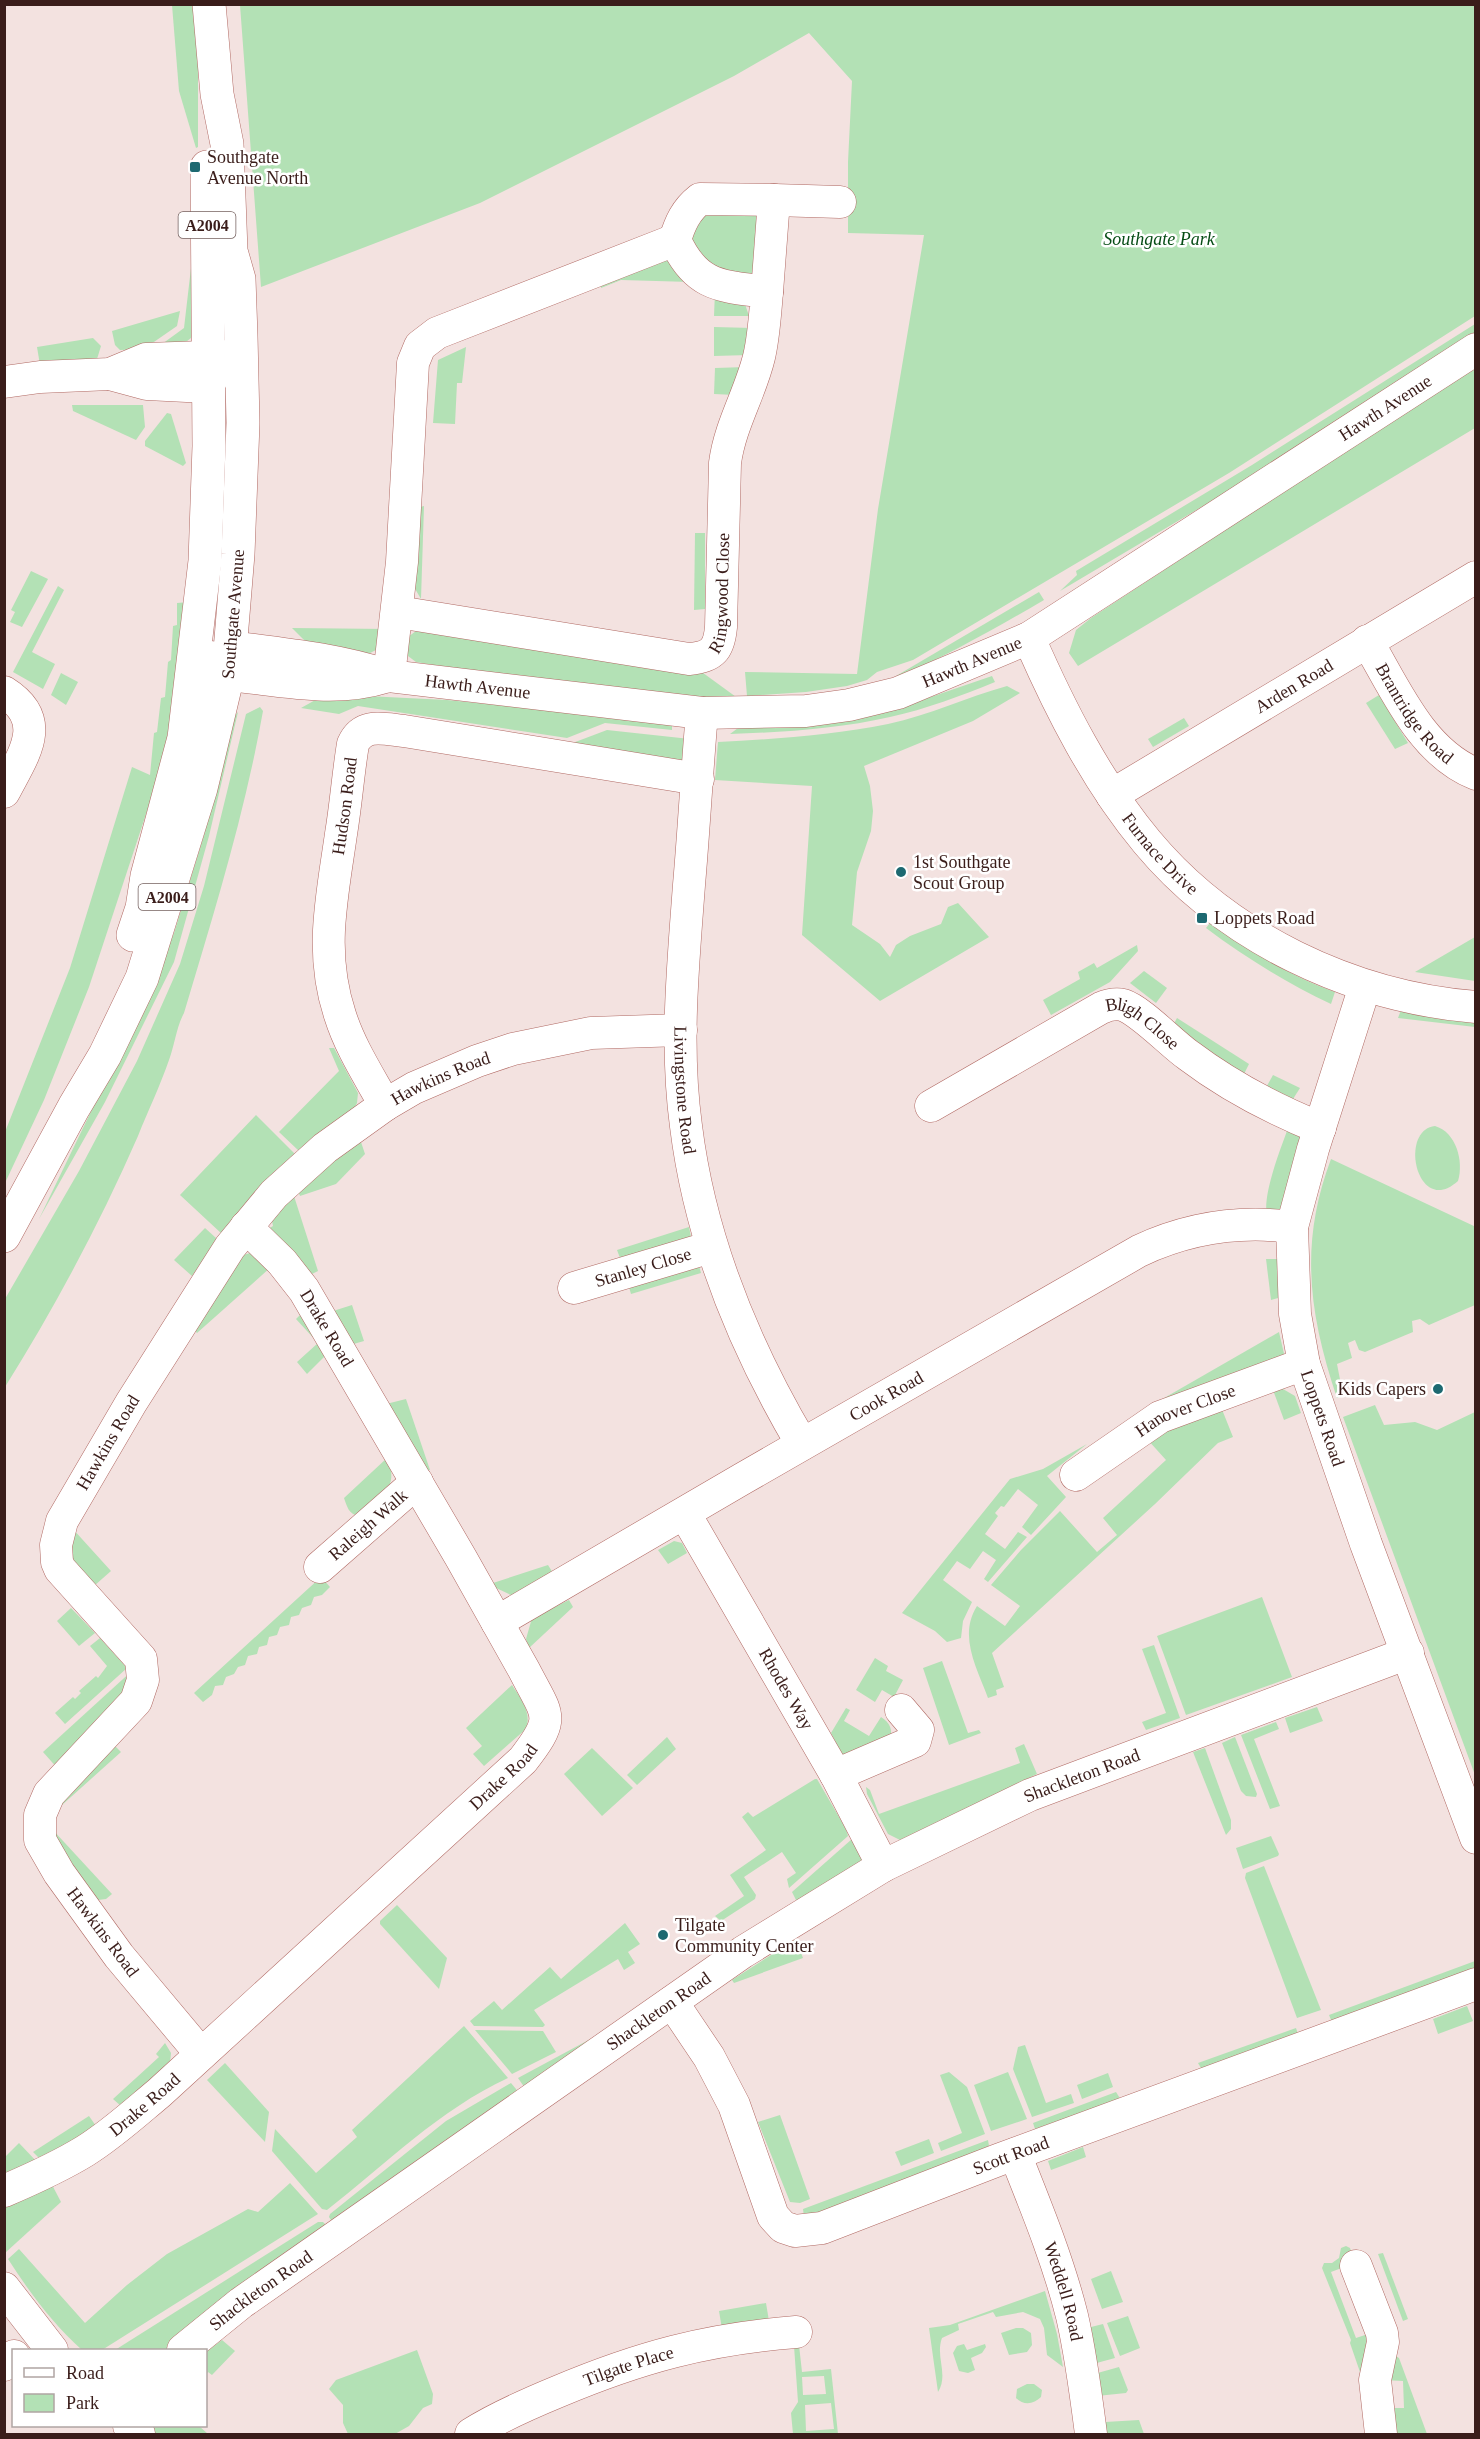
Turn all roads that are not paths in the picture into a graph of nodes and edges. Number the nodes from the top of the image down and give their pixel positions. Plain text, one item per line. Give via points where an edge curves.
1 (209, 4) edge
2 (217, 94) junction
3 (774, 200) junction
4 (840, 202) dead end
5 (675, 240) junction
6 (767, 292) junction
7 (1476, 349) edge
8 (220, 364) junction
9 (4, 382) edge
10 (1476, 577) edge
11 (398, 612) junction
12 (198, 624) junction
13 (1029, 638) junction
14 (1367, 641) junction
15 (225, 662) junction
16 (389, 676) junction
17 (4, 692) edge
18 (702, 713) junction
19 (1476, 774) edge
20 (698, 779) junction
21 (4, 792) edge
22 (1112, 795) junction
23 (142, 908) junction
24 (1365, 986) junction
25 (1476, 1007) edge
26 (681, 1030) junction
27 (385, 1105) junction
28 (931, 1106) dead end
29 (74, 1107) junction
30 (1320, 1128) junction
31 (246, 1227) junction
32 (1292, 1227) junction
33 (4, 1236) edge
34 (711, 1247) junction
35 (574, 1288) dead end
36 (1304, 1364) junction
37 (802, 1444) junction
38 (1076, 1475) dead end
39 (417, 1482) junction
40 (685, 1514) junction
41 (320, 1567) dead end
42 (497, 1622) junction
43 (1408, 1653) junction
44 (901, 1710) dead end
45 (836, 1774) junction
46 (1476, 1838) edge
47 (883, 1866) junction
48 (1476, 1984) edge
49 (672, 2002) junction
50 (201, 2054) junction
51 (1015, 2154) junction
52 (4, 2191) edge
53 (1356, 2266) dead end
54 (4, 2288) edge
55 (796, 2332) dead end
56 (36, 2345) edge
57 (184, 2349) edge
58 (471, 2434) edge
59 (1091, 2434) edge
60 (1381, 2434) edge

1 - 2 main road, Southgate Avenue / A2004
2 - 8 main road, Southgate Avenue / A2004 via 207,145
2 - 8 main road, Southgate Avenue / A2004 via 227,144 231,251 239,279
3 - 4 street
3 - 5 street via 700,199 690,207
3 - 6 street, Ringwood Close
5 - 6 street via 682,257 697,275 724,287
5 - 11 street via 437,333 420,346 413,363
6 - 11 street, Ringwood Close via 759,358 728,442 720,642 712,652 689,659
7 - 13 street, Hawth Avenue
8 - 9 street via 147,384 110,374
8 - 12 main road, Southgate Avenue / A2004 via 209,446 207,534
8 - 15 main road, Southgate Avenue / A2004 via 243,423
10 - 14 street, Arden Road
11 - 16 street
12 - 15 street via 203,644
12 - 23 main road, Southgate Avenue / A2004 via 184,738
13 - 18 street, Hawth Avenue via 898,693 849,705 806,711
13 - 22 street, Furnace Drive via 1082,746
14 - 19 street, Brantridge Road via 1432,743
14 - 22 street, Arden Road
15 - 16 street, Hawth Avenue via 320,658
15 - 23 street via 204,703 179,810 157,879
15 - 29 main road, Southgate Avenue / A2004 via 201,788 142,978 105,1056
16 - 18 street, Hawth Avenue
17 - 21 street via 20,704 30,729 27,746
18 - 20 street, Livingstone Road
20 - 26 street, Livingstone Road
20 - 27 street, Hudson Road via 404,731 373,729 357,734 331,897 328,961 340,1017
22 - 24 street, Furnace Drive via 1148,844 1230,918 1317,968
23 - 29 main road, Southgate Avenue / A2004
24 - 25 street, Furnace Drive via 1447,1005
24 - 30 street, Loppets Road
26 - 27 street, Hawkins Road via 591,1033 513,1049 443,1075
26 - 34 street, Livingstone Road via 686,1125 694,1181
27 - 31 street, Hawkins Road via 308,1162
28 - 30 street, Bligh Close via 1101,1008 1116,1004 1130,1009 1244,1093
29 - 33 main road, Southgate Avenue / A2004
30 - 32 street, Loppets Road
31 - 39 street, Drake Road via 304,1290
31 - 50 street, Hawkins Road via 131,1403 57,1533 60,1569 141,1659 143,1680 136,1701 49,1794 39,1827 40,1840 59,1873 119,1956
32 - 36 street, Loppets Road via 1294,1314
32 - 37 street, Cook Road via 1267,1223 1227,1225 1163,1240
34 - 35 street, Stanley Close
34 - 37 street, Livingstone Road via 758,1364
36 - 38 street, Hanover Close via 1160,1417
36 - 43 street, Loppets Road
37 - 40 street, Cook Road
39 - 41 street, Raleigh Walk
39 - 42 street, Drake Road
40 - 42 street, Cook Road
40 - 45 street, Rhodes Way
42 - 50 street, Drake Road via 546,1716 541,1736 514,1768
43 - 46 street, Loppets Road
43 - 47 street, Shackleton Road via 1030,1795
44 - 45 street via 918,1730 915,1741
45 - 47 street, Rhodes Way
47 - 49 street, Shackleton Road via 743,1952
48 - 51 street, Scott Road
49 - 51 street, Scott Road via 709,2057 734,2105 773,2216 783,2227 795,2231 822,2228
49 - 57 street, Shackleton Road via 241,2303
50 - 52 street, Drake Road via 86,2151
51 - 59 street, Weddell Road via 1071,2315
53 - 60 street via 1382,2333 1375,2380
54 - 56 street
55 - 58 street, Tilgate Place via 719,2340 658,2354 539,2400

